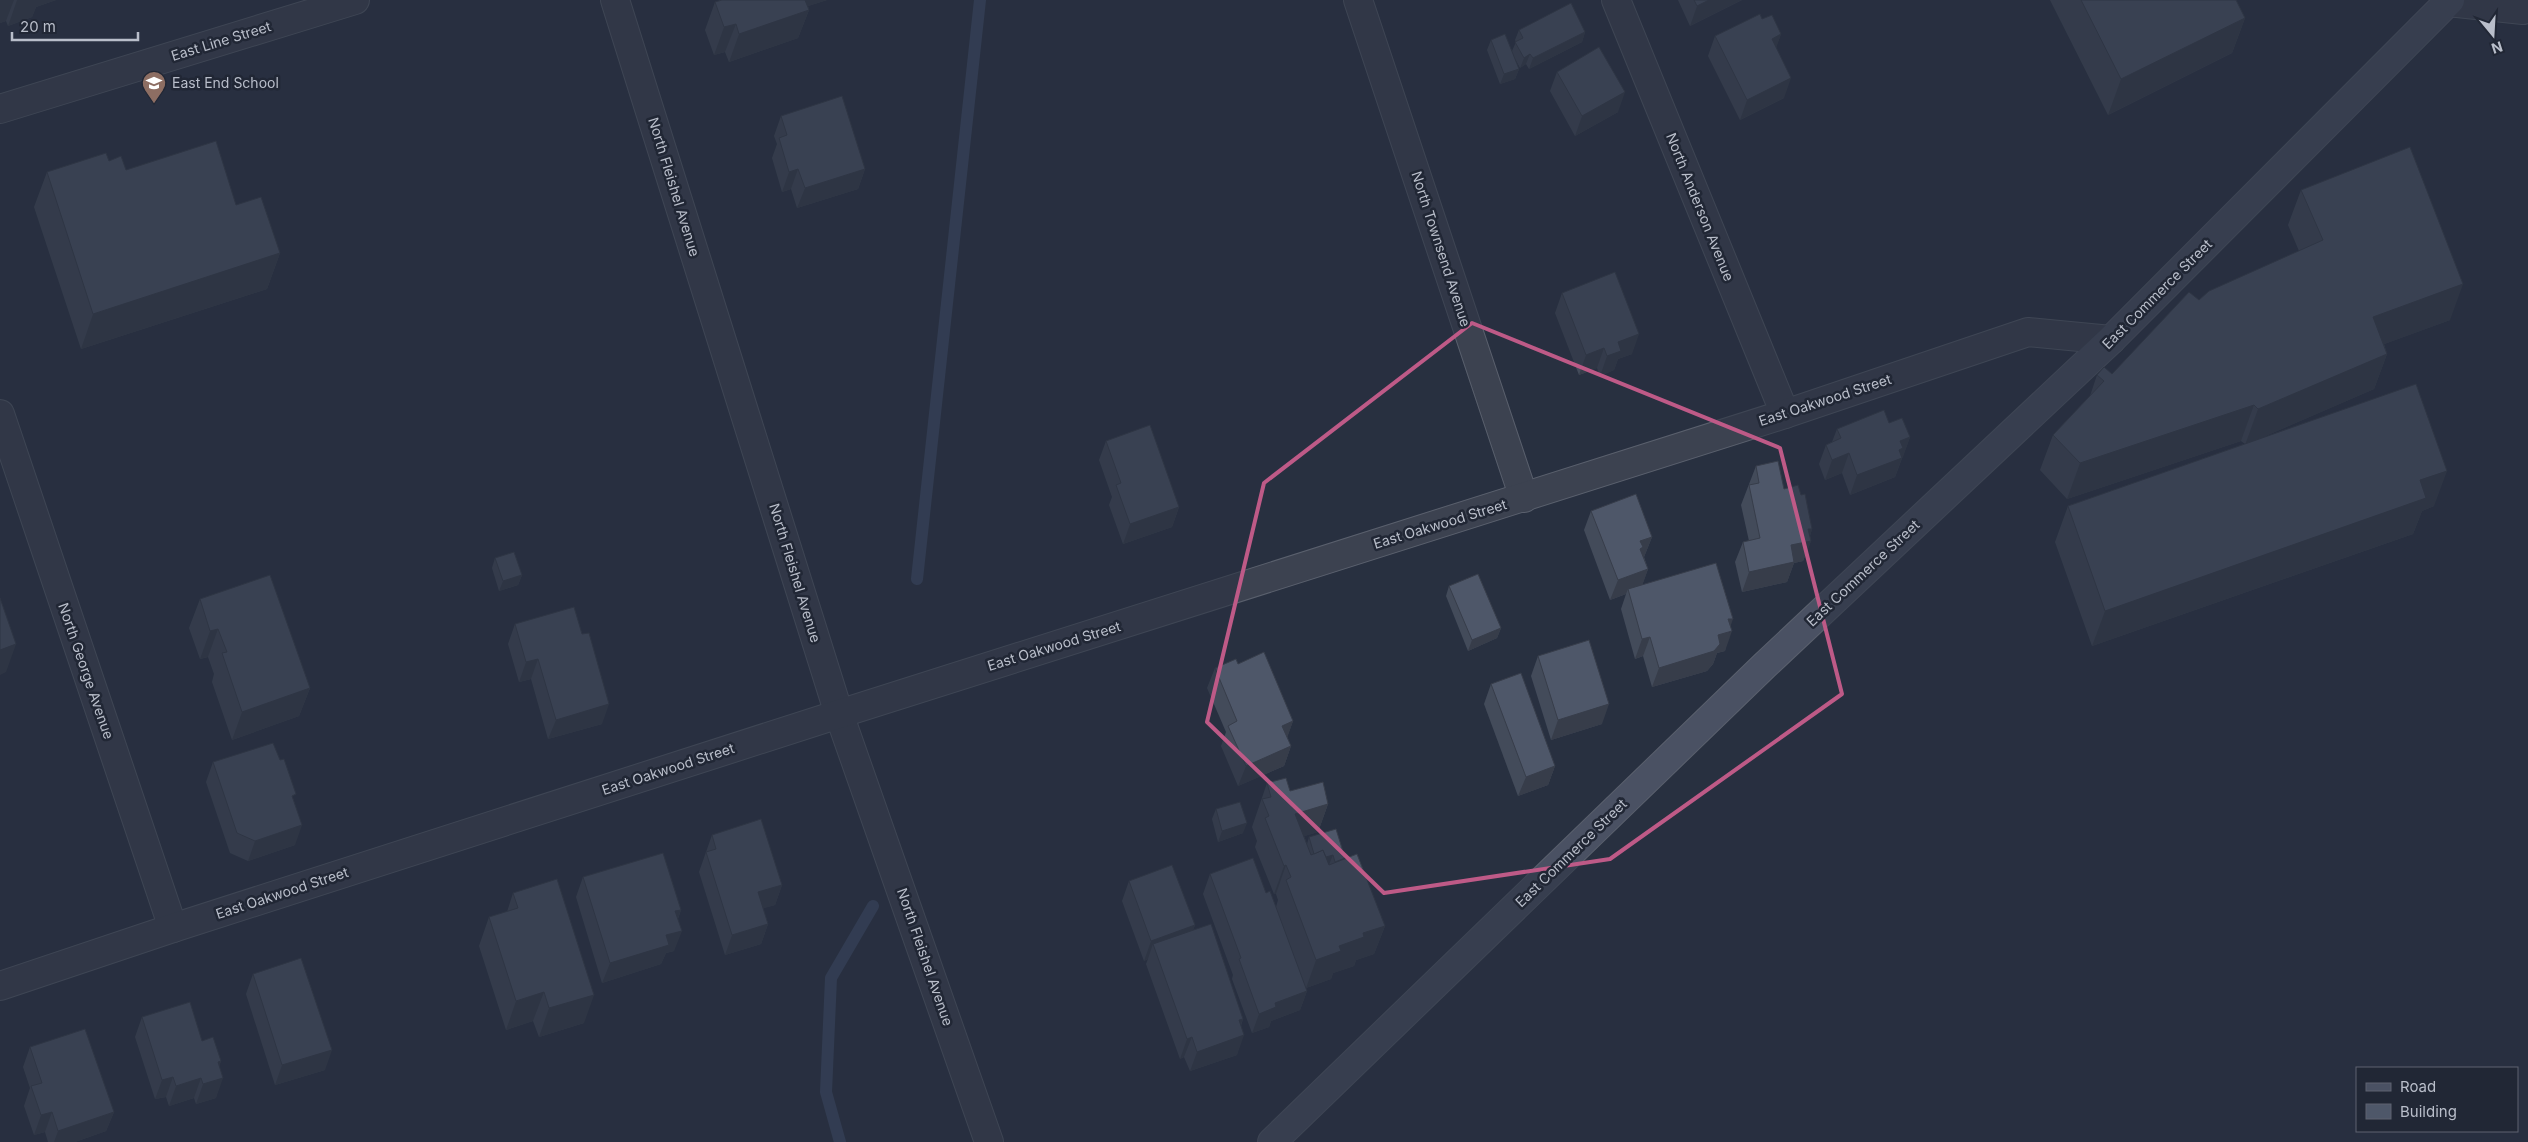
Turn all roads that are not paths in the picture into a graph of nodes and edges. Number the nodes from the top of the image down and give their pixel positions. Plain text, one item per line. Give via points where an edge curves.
1 (355, 0) edge
2 (615, 0) edge
3 (1358, 0) edge
4 (1616, 0) edge
5 (2449, 1) edge
6 (2528, 8) edge
7 (0, 109) edge
8 (2111, 340) junction
9 (0, 414) edge
10 (1785, 414) junction
11 (1524, 498) junction
12 (839, 714) junction
13 (173, 928) junction
14 (0, 986) edge
15 (989, 1142) edge
16 (1272, 1142) edge

1 - 7 street, East Line Street
2 - 12 street, North Fleishel Avenue
3 - 11 street, North Townsend Avenue
4 - 10 street, North Anderson Avenue
5 - 6 street
5 - 8 street, East Commerce Street
8 - 10 street, East Oakwood Street via 2028,332
8 - 16 street, East Commerce Street via 1764,666
9 - 13 street, North George Avenue
10 - 11 street, East Oakwood Street
11 - 12 street, East Oakwood Street
12 - 13 street, East Oakwood Street
12 - 15 street, North Fleishel Avenue
13 - 14 street, East Oakwood Street

